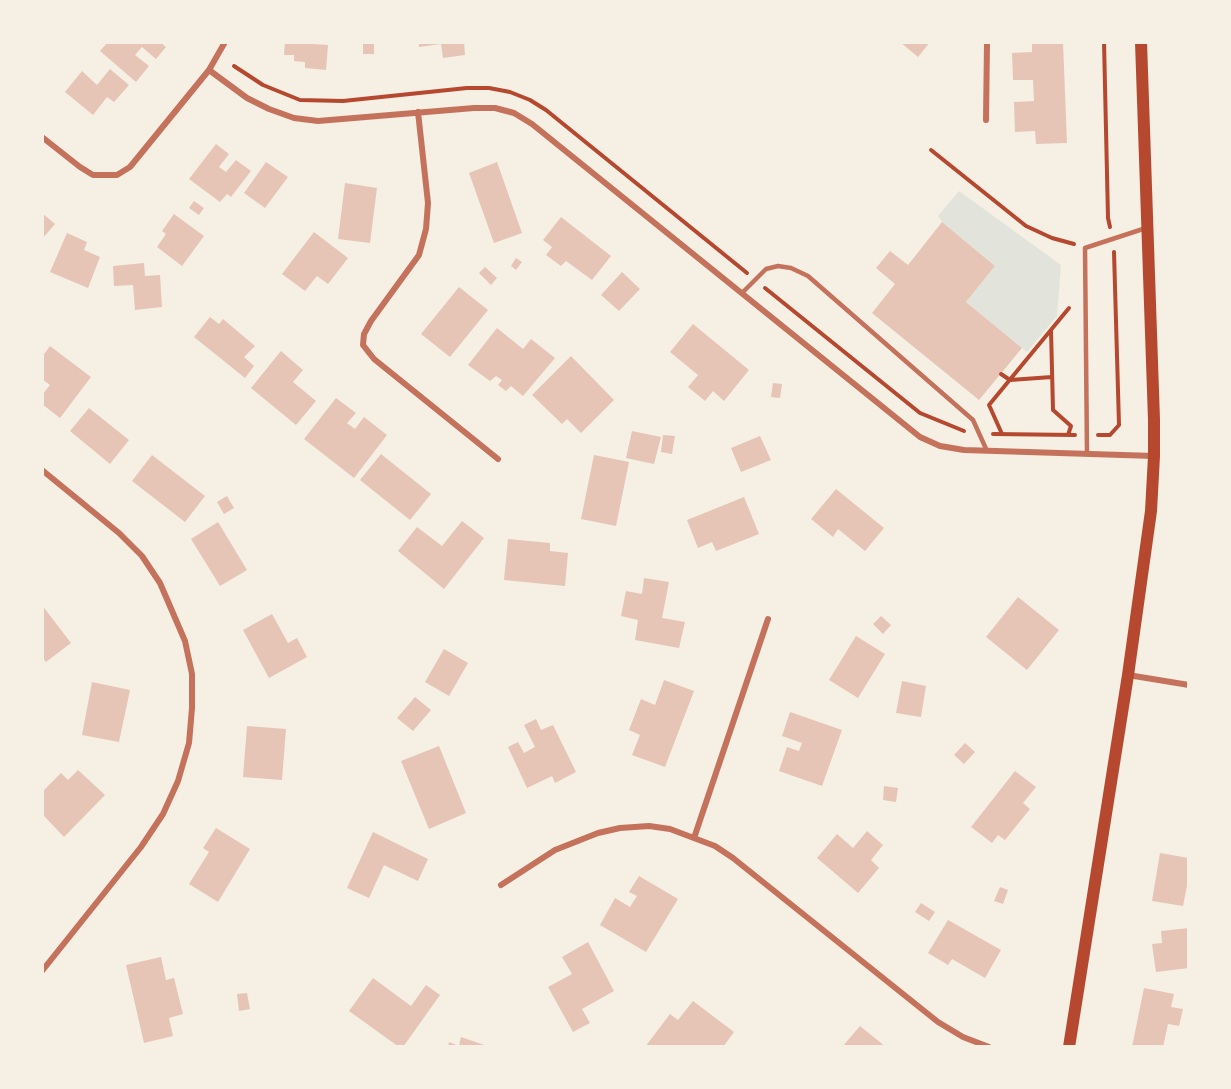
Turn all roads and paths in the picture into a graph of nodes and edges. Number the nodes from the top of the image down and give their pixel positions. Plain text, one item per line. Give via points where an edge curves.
1 (225, 42) edge
2 (987, 42) edge
3 (1104, 42) edge
4 (1141, 42) edge
5 (234, 66) dead end
6 (209, 70) junction
7 (418, 112) junction
8 (986, 120) dead end
9 (42, 137) edge
10 (931, 150) dead end
11 (1148, 228) junction
12 (1114, 239) junction
13 (1085, 248) junction
14 (755, 280) junction
15 (742, 293) junction
16 (1069, 308) dead end
17 (1051, 330) junction
18 (1001, 374) dead end
19 (1052, 377) junction
20 (1010, 380) junction
21 (980, 434) junction
22 (1002, 434) junction
23 (1068, 435) junction
24 (1086, 435) junction
25 (987, 451) junction
26 (1087, 454) junction
27 (1154, 456) junction
28 (498, 459) dead end
29 (42, 470) edge
30 (768, 619) dead end
31 (1128, 675) junction
32 (1189, 685) edge
33 (694, 838) junction
34 (501, 885) dead end
35 (42, 971) edge
36 (989, 1047) edge
37 (1069, 1047) edge

1 - 6 street
2 - 8 street
3 - 12 path via 1107,218
4 - 11 main road
5 - 14 path via 300,100 323,102 489,88 530,100
6 - 7 street via 247,98 294,118 318,121
6 - 9 street via 130,167 117,175 93,175
7 - 15 street via 495,108 514,113
7 - 28 street via 428,203 426,230 419,255 371,321 363,345 374,359
10 - 13 path via 1026,226
11 - 12 lane
11 - 27 main road
12 - 13 lane
12 - 24 path via 1119,425 1110,435
13 - 24 lane
14 - 15 lane
14 - 21 path via 920,413 956,429
14 - 21 lane via 766,269 777,266 808,276 973,420
15 - 25 street via 920,437 940,446
16 - 17 path
17 - 19 path
17 - 20 path
18 - 20 path
19 - 20 path
19 - 23 path via 1053,410 1071,426
20 - 22 path via 989,405
21 - 22 path
21 - 25 lane
22 - 23 path
23 - 24 path
24 - 26 lane
25 - 26 street
26 - 27 street
27 - 31 main road via 1148,541
29 - 35 street via 119,533 142,556 160,583 185,641 192,674 192,708 186,752 163,814
30 - 33 street
31 - 32 street
31 - 37 main road
33 - 34 street via 649,826 598,833 555,850
33 - 36 street via 733,858 938,1022

